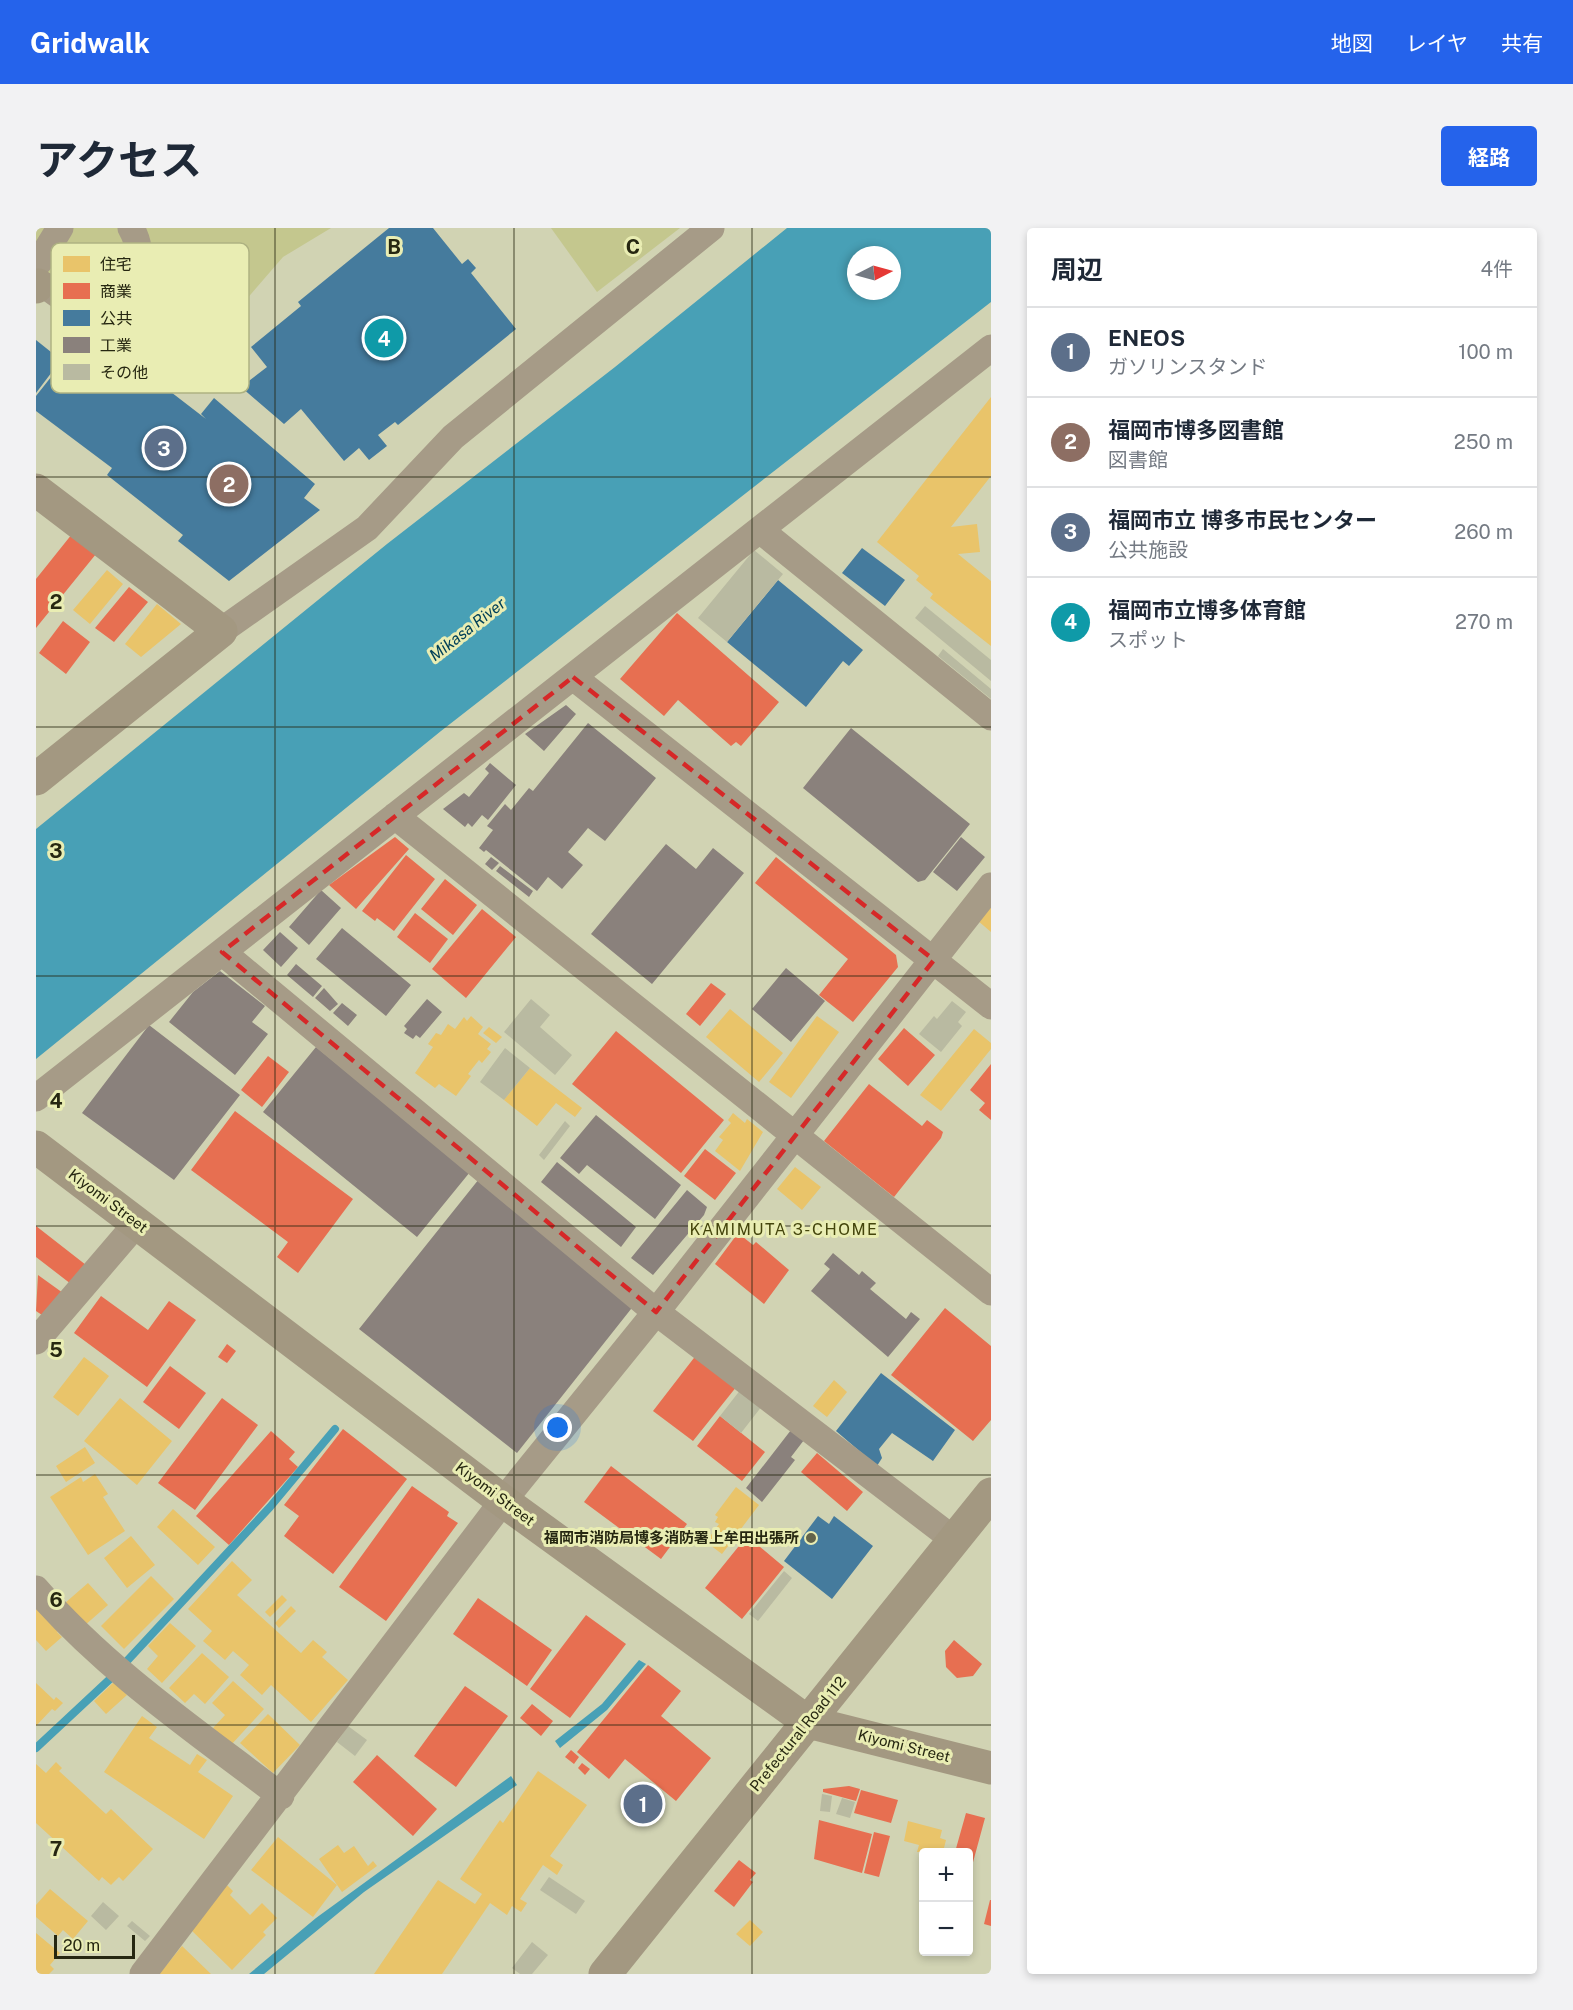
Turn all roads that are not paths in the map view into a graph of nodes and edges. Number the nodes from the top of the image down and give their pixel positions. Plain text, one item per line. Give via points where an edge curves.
1 (60, 228) edge
2 (131, 228) edge
3 (711, 228) edge
4 (54, 243) edge
5 (134, 243) edge
6 (51, 251) edge
7 (39, 281) edge
8 (991, 348) edge
9 (36, 490) edge
10 (760, 530) junction
11 (221, 631) junction
12 (573, 677) junction
13 (991, 717) edge
14 (36, 779) edge
15 (395, 816) junction
16 (991, 886) edge
17 (222, 952) junction
18 (934, 960) junction
19 (991, 1006) edge
20 (36, 1098) edge
21 (796, 1135) junction
22 (36, 1147) edge
23 (137, 1223) junction
24 (991, 1292) edge
25 (656, 1312) junction
26 (36, 1341) edge
27 (991, 1494) edge
28 (503, 1501) junction
29 (953, 1539) junction
30 (36, 1589) edge
31 (807, 1722) junction
32 (991, 1768) edge
33 (281, 1796) junction
34 (143, 1974) edge
35 (605, 1974) edge

1 - 4 street
2 - 5 street
3 - 11 street via 453,436 367,528
6 - 7 street
8 - 10 street
9 - 11 street
10 - 12 street
10 - 13 street
11 - 14 street
12 - 15 street
12 - 18 street
15 - 17 street
15 - 21 street
16 - 18 street
17 - 20 street
17 - 25 street
18 - 19 street
18 - 21 street
21 - 24 street
21 - 25 street
22 - 23 street, Kiyomi Street
23 - 26 street
23 - 28 street, Kiyomi Street
25 - 28 street
25 - 29 street
27 - 29 street, Prefectural Road 112
28 - 31 street, Kiyomi Street
28 - 33 street
29 - 31 street, Prefectural Road 112
30 - 33 street via 114,1667
31 - 32 street, Kiyomi Street
31 - 35 street, Prefectural Road 112
33 - 34 street

